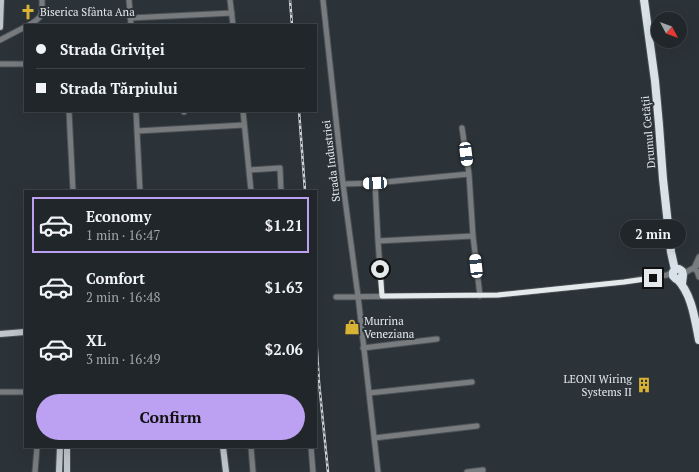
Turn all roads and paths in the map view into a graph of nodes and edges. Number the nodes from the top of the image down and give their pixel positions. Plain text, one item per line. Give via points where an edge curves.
1 (1, 0) edge
2 (42, 0) edge
3 (129, 0) edge
4 (230, 0) edge
5 (323, 0) edge
6 (644, 0) edge
7 (232, 13) junction
8 (130, 18) junction
9 (31, 24) edge
10 (131, 24) edge
11 (233, 24) edge
12 (0, 27) edge
13 (24, 28) edge
14 (0, 40) edge
15 (0, 64) edge
16 (24, 64) edge
17 (69, 112) edge
18 (136, 112) edge
19 (243, 112) edge
20 (244, 125) junction
21 (462, 128) dead end
22 (137, 131) junction
23 (250, 170) junction
24 (469, 174) junction
25 (375, 183) junction
26 (343, 184) junction
27 (73, 190) edge
28 (140, 190) edge
29 (251, 190) edge
30 (281, 190) edge
31 (473, 236) junction
32 (378, 241) junction
33 (699, 257) edge
34 (699, 264) edge
35 (680, 273) junction
36 (699, 277) edge
37 (358, 296) junction
38 (382, 296) junction
39 (480, 296) junction
40 (336, 297) dead end
41 (24, 332) edge
42 (1, 334) edge
43 (437, 339) dead end
44 (699, 340) edge
45 (363, 348) junction
46 (472, 382) dead end
47 (0, 392) edge
48 (24, 392) edge
49 (369, 393) junction
50 (477, 426) dead end
51 (374, 438) junction
52 (36, 448) edge
53 (60, 448) edge
54 (67, 448) edge
55 (223, 448) edge
56 (252, 448) edge
57 (311, 448) edge
58 (483, 470) dead end
59 (35, 472) edge
60 (59, 472) edge
61 (67, 472) edge
62 (226, 472) edge
63 (253, 472) edge
64 (313, 472) edge
65 (378, 472) edge
66 (467, 472) edge

1 - 12 main road
2 - 9 street via 41,17
3 - 8 street
4 - 7 street
5 - 26 street, Strada Industriei
6 - 35 highway, Drumul Cetății via 655,81 671,252
7 - 8 street
7 - 11 street
8 - 10 street
13 - 14 street
15 - 16 street
17 - 27 street
18 - 22 street
19 - 20 street
20 - 22 street
20 - 23 street
21 - 24 street
22 - 28 street
23 - 29 street
23 - 30 street via 280,168
24 - 25 street
24 - 31 street
25 - 26 street
25 - 32 street
26 - 37 street, Strada Industriei
31 - 32 street
31 - 39 street
32 - 38 street
33 - 35 street
34 - 35 street
35 - 36 street via 697,271
35 - 39 street via 624,282
35 - 44 highway, Drumul Cetății
37 - 38 street
37 - 40 street
37 - 45 street, Strada Industriei
38 - 39 street
41 - 42 main road
43 - 45 street
45 - 49 street, Strada Industriei
46 - 49 street
47 - 48 street
49 - 51 street, Strada Industriei
50 - 51 street
51 - 65 street, Strada Industriei
52 - 59 street
53 - 60 main road
54 - 61 main road
55 - 62 main road
56 - 63 street
57 - 64 street
58 - 66 street

